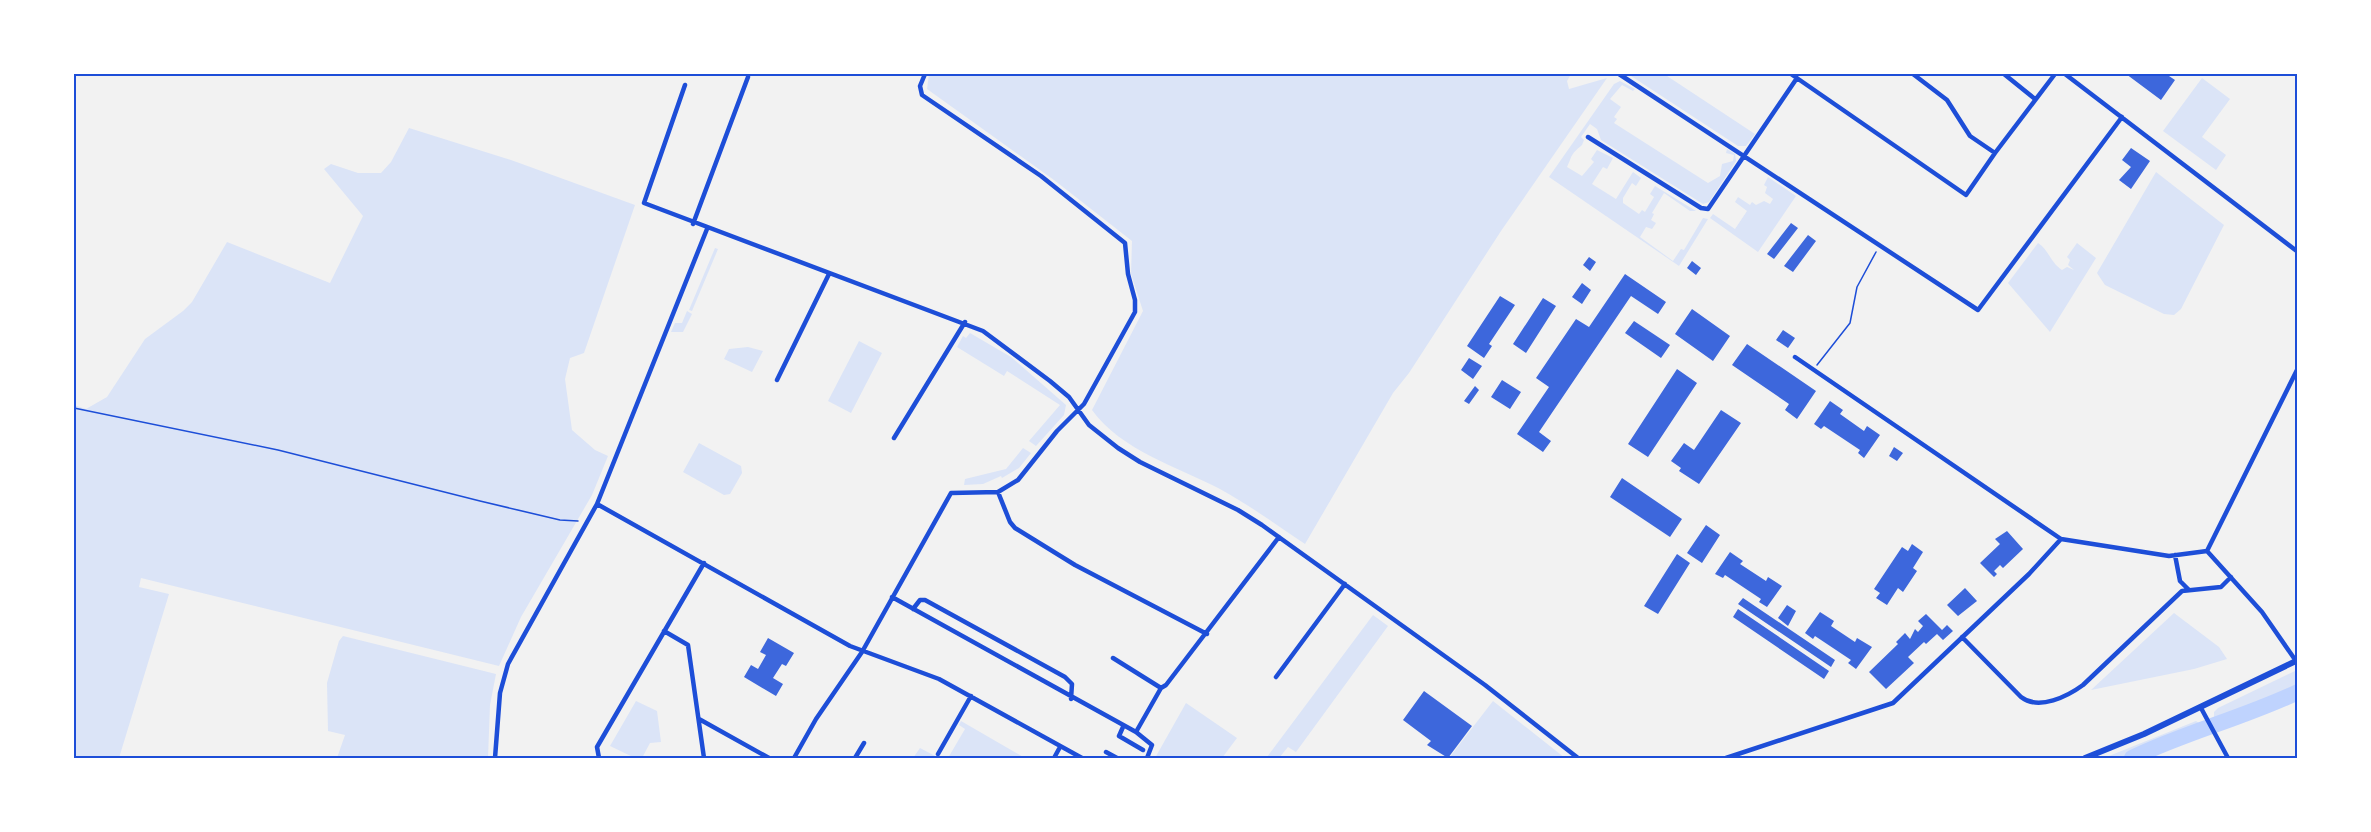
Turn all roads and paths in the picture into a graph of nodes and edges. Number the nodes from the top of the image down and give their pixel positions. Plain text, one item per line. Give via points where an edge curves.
1 (926, 74) edge
2 (1619, 74) edge
3 (1791, 74) edge
4 (1913, 74) edge
5 (2004, 74) edge
6 (2055, 74) edge
7 (2065, 74) edge
8 (748, 77) dead end
9 (1797, 78) junction
10 (685, 85) dead end
11 (2035, 99) junction
12 (2122, 117) junction
13 (1588, 137) dead end
14 (1995, 153) junction
15 (1744, 155) junction
16 (693, 224) junction
17 (707, 229) junction
18 (1879, 246) junction
19 (2298, 252) edge
20 (829, 274) junction
21 (965, 322) junction
22 (1795, 357) dead end
23 (2298, 368) edge
24 (1814, 369) junction
25 (777, 380) dead end
26 (74, 408) edge
27 (1078, 410) junction
28 (894, 438) dead end
29 (998, 492) junction
30 (597, 504) junction
31 (580, 521) dead end
32 (1279, 537) junction
33 (2061, 539) junction
34 (2206, 551) junction
35 (2175, 555) junction
36 (704, 563) junction
37 (2231, 577) junction
38 (1345, 584) junction
39 (2189, 590) junction
40 (892, 597) junction
41 (913, 609) junction
42 (664, 632) junction
43 (1207, 634) junction
44 (1962, 638) junction
45 (862, 652) junction
46 (1113, 658) dead end
47 (2297, 661) edge
48 (1276, 677) dead end
49 (1163, 687) junction
50 (971, 696) junction
51 (1071, 699) junction
52 (2201, 708) junction
53 (699, 719) junction
54 (1123, 727) junction
55 (1136, 732) junction
56 (864, 743) dead end
57 (1060, 747) junction
58 (1143, 750) dead end
59 (1106, 752) dead end
60 (938, 754) dead end
61 (495, 759) edge
62 (599, 759) edge
63 (704, 759) edge
64 (769, 759) edge
65 (794, 759) edge
66 (855, 759) edge
67 (1054, 759) edge
68 (1082, 759) edge
69 (1117, 759) edge
70 (1147, 759) edge
71 (1578, 759) edge
72 (1725, 759) edge
73 (2085, 759) edge
74 (2228, 759) edge

1 - 27 street via 919,88 922,95 1056,187 1126,245 1135,312 1097,384
2 - 15 street
3 - 9 street
4 - 14 street via 1947,100 1970,136
5 - 11 street
6 - 11 street
7 - 12 street
8 - 16 street
9 - 14 street via 1966,195
9 - 15 street
10 - 16 street via 644,203
11 - 14 street
12 - 18 street via 1978,310
12 - 19 street
13 - 15 street via 1706,210
15 - 18 street
16 - 17 street
17 - 20 street
17 - 30 street
18 - 24 path via 1857,287 1850,323
20 - 21 street
20 - 25 street
21 - 27 street via 1010,349 1069,397
21 - 28 street
22 - 24 street
23 - 34 street
24 - 33 street
26 - 31 path via 278,450 560,520
27 - 29 street via 1018,480
27 - 32 street via 1089,425 1132,457 1238,510
29 - 40 street via 951,493
29 - 43 street via 1015,528 1075,565
30 - 36 street
30 - 61 street via 508,664 500,693
32 - 38 street
32 - 43 street
33 - 35 street
33 - 44 street
34 - 35 street
34 - 37 street
35 - 39 street via 2180,581
36 - 42 street
36 - 45 street
37 - 39 street via 2221,586
37 - 47 street
38 - 48 street
38 - 71 street via 1485,685
39 - 44 street via 2181,591 2076,690 2039,703 2021,698
40 - 41 street
40 - 45 street
41 - 51 street
41 - 51 street via 925,600 1065,677 1072,684
42 - 53 street via 688,645
42 - 62 street via 597,747
43 - 49 street
44 - 72 street via 1887,707
45 - 50 street via 925,673
45 - 65 street
46 - 49 street
47 - 52 street
49 - 55 street
50 - 57 street
50 - 60 street
51 - 54 street
52 - 73 street
52 - 74 street
53 - 63 street
53 - 64 street
54 - 55 street
54 - 58 street via 1119,736
55 - 70 street via 1152,745
56 - 66 street
57 - 67 street
57 - 68 street
59 - 69 street

